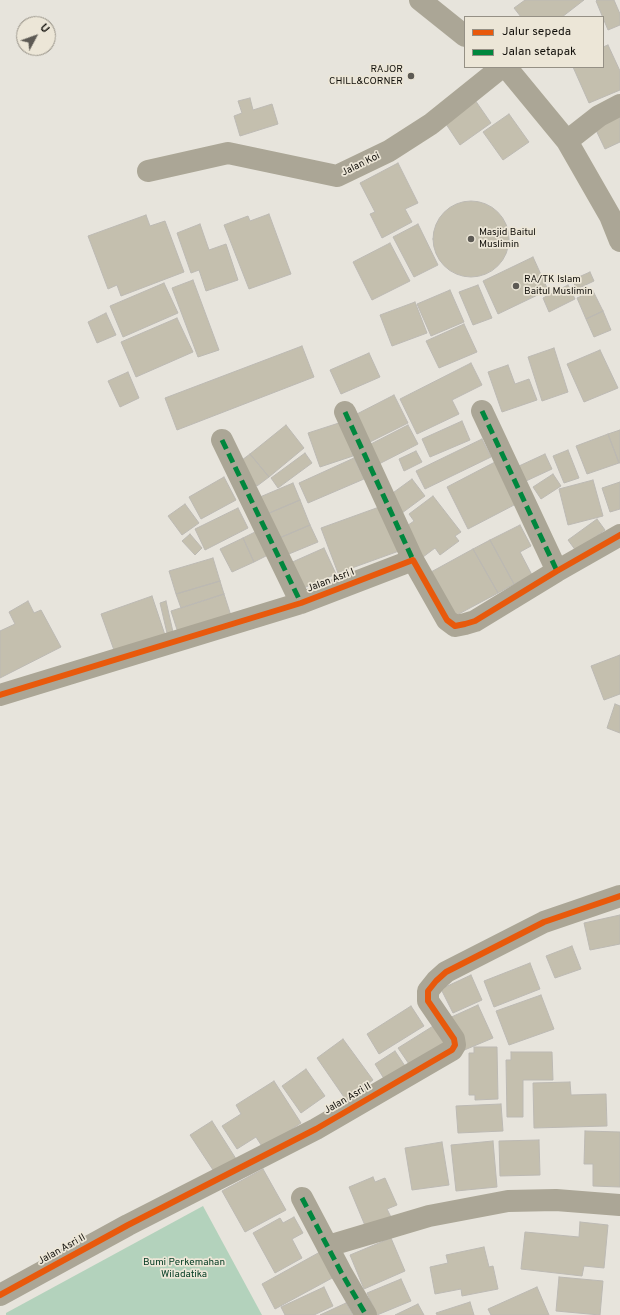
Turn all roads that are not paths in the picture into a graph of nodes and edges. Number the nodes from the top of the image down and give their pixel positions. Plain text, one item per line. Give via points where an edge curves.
1 (420, 0) edge
2 (464, 35) edge
3 (501, 68) edge
4 (507, 68) edge
5 (620, 105) edge
6 (567, 141) junction
7 (148, 171) dead end
8 (620, 241) edge
9 (482, 411) dead end
10 (345, 412) dead end
11 (222, 440) dead end
12 (620, 535) edge
13 (413, 560) junction
14 (557, 571) junction
15 (301, 603) junction
16 (0, 695) edge
17 (620, 896) edge
18 (302, 1198) dead end
19 (620, 1205) edge
20 (328, 1246) junction
21 (0, 1295) edge
22 (366, 1315) edge

1 - 2 street
3 - 7 street, Jalan Koi via 431,124 389,151 337,176 228,152
4 - 6 street
5 - 6 street via 599,116
6 - 8 street via 610,216
9 - 14 street
10 - 13 street
11 - 15 street
12 - 14 street
13 - 14 street via 447,620 456,626 475,621
13 - 15 street, Jalan Asri I
15 - 16 street, Jalan Asri I
17 - 21 street, Jalan Asri II via 544,922 446,972 436,981 428,991 428,1001 454,1040 452,1050 316,1129 128,1225
18 - 20 street
19 - 20 street via 556,1200 508,1201 429,1216
20 - 22 street

